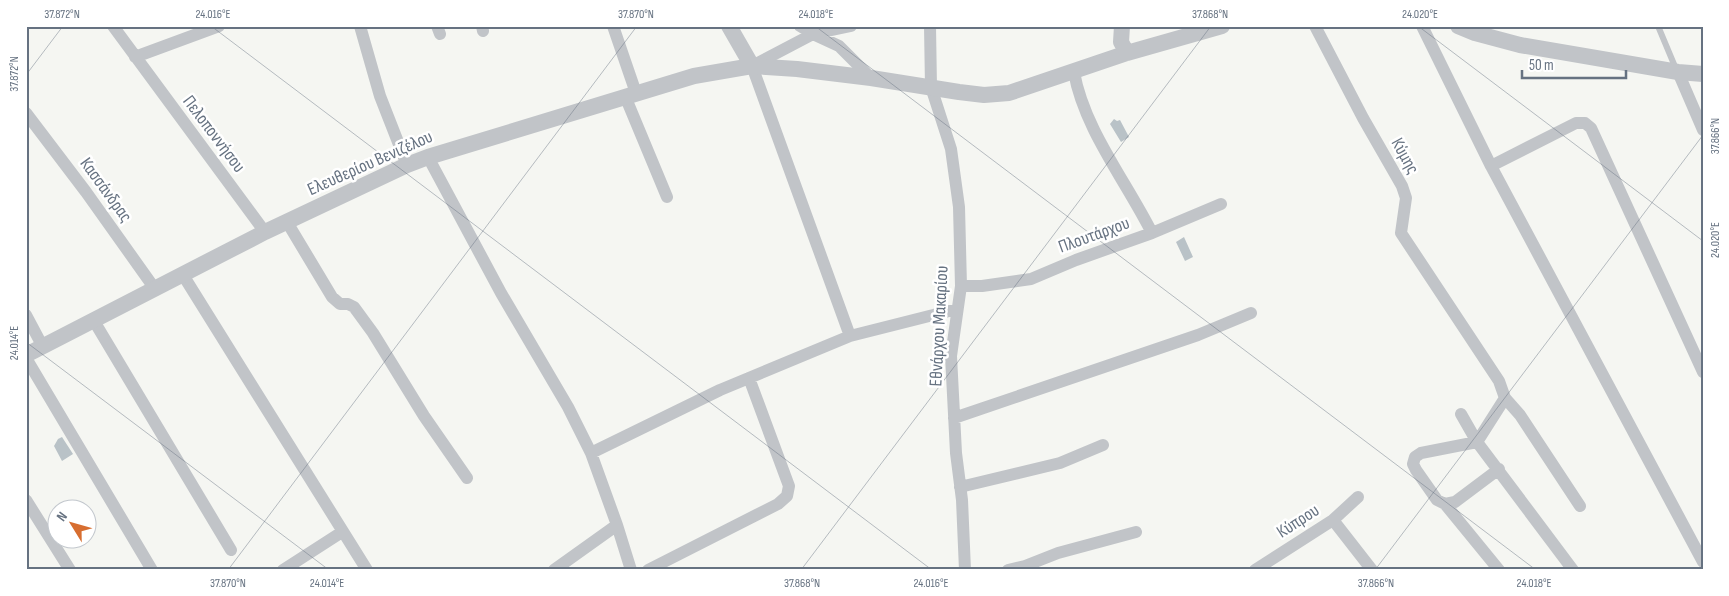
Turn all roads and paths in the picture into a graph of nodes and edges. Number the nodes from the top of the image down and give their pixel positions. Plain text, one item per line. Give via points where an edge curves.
1 (113, 26) edge
2 (219, 26) edge
3 (360, 26) edge
4 (613, 26) edge
5 (729, 26) edge
6 (800, 26) edge
7 (851, 26) edge
8 (930, 26) edge
9 (1122, 26) edge
10 (1222, 26) edge
11 (1315, 26) edge
12 (1422, 26) edge
13 (1458, 26) edge
14 (1658, 26) edge
15 (814, 34) junction
16 (1127, 54) junction
17 (135, 57) junction
18 (752, 66) junction
19 (1074, 72) junction
20 (1678, 72) junction
21 (1703, 74) edge
22 (871, 78) junction
23 (931, 88) junction
24 (631, 94) junction
25 (26, 113) edge
26 (1703, 130) edge
27 (428, 157) junction
28 (407, 165) junction
29 (1491, 166) junction
30 (667, 197) dead end
31 (1221, 204) dead end
32 (287, 222) junction
33 (265, 232) junction
34 (1152, 233) junction
35 (183, 275) junction
36 (960, 286) junction
37 (155, 289) junction
38 (957, 309) junction
39 (1251, 313) dead end
40 (26, 315) edge
41 (94, 320) junction
42 (850, 336) junction
43 (43, 347) junction
44 (26, 357) edge
45 (1703, 372) edge
46 (748, 378) junction
47 (1505, 398) junction
48 (1461, 414) dead end
49 (954, 418) junction
50 (1477, 442) junction
51 (1103, 445) dead end
52 (591, 453) junction
53 (1499, 469) junction
54 (467, 478) dead end
55 (960, 488) junction
56 (1358, 497) dead end
57 (26, 500) edge
58 (1445, 504) junction
59 (1580, 506) dead end
60 (1333, 520) junction
61 (617, 526) junction
62 (342, 532) junction
63 (1136, 532) dead end
64 (231, 550) dead end
65 (1703, 562) edge
66 (70, 570) edge
67 (152, 570) edge
68 (283, 570) edge
69 (367, 570) edge
70 (554, 570) edge
71 (631, 570) edge
72 (648, 570) edge
73 (965, 570) edge
74 (1008, 570) edge
75 (1255, 570) edge
76 (1372, 570) edge
77 (1499, 570) edge
78 (1573, 570) edge

1 - 17 street, Πελοποννήσου
2 - 17 street
3 - 28 street via 380,96
4 - 24 street
5 - 18 street
6 - 15 street
7 - 15 street
8 - 23 street, Εθνάρχου Μακαρίου
9 - 16 street via 1121,42
10 - 16 street, Ελευθερίου Βενιζέλου
11 - 47 street, Κύμης via 1402,186 1406,198 1401,232 1499,381
12 - 29 street
13 - 20 street via 1520,45
14 - 20 lane
15 - 18 street
15 - 22 street via 839,46
16 - 19 street, Ελευθερίου Βενιζέλου
17 - 33 street, Πελοποννήσου
18 - 22 street, Ελευθερίου Βενιζέλου
18 - 24 street, Ελευθερίου Βενιζέλου via 694,76
18 - 42 street
19 - 23 street, Ελευθερίου Βενιζέλου via 1009,93 984,95
19 - 34 street, Πλουτάρχου via 1076,87 1089,118
20 - 21 street
20 - 26 street
22 - 23 street, Ελευθερίου Βενιζέλου
23 - 36 street, Εθνάρχου Μακαρίου via 951,149 960,208
24 - 27 street, Ελευθερίου Βενιζέλου
24 - 30 street
25 - 37 street, Κασσάνδρας
27 - 28 street, Ελευθερίου Βενιζέλου
27 - 52 street
28 - 32 street, Ελευθερίου Βενιζέλου
29 - 45 street via 1576,123 1585,123
29 - 65 street
31 - 34 street
32 - 33 street, Ελευθερίου Βενιζέλου
32 - 54 street via 332,297 340,304 354,307 373,333
33 - 35 street, Ελευθερίου Βενιζέλου
34 - 36 street, Πλουτάρχου via 1031,279
35 - 37 street, Ελευθερίου Βενιζέλου
35 - 62 street
36 - 38 street, Εθνάρχου Μακαρίου
37 - 41 street, Ελευθερίου Βενιζέλου
38 - 42 street
38 - 49 street, Εθνάρχου Μακαρίου via 951,356
39 - 49 street via 1198,335
40 - 43 street
41 - 43 street, Ελευθερίου Βενιζέλου
41 - 64 street
42 - 46 street
43 - 44 street, Ελευθερίου Βενιζέλου
44 - 67 street
46 - 52 street
46 - 72 street via 790,486 787,496 778,504
47 - 50 street
47 - 59 street, Κύμης via 1520,415
48 - 50 street
49 - 55 street, Εθνάρχου Μακαρίου
50 - 53 street
50 - 58 street via 1421,452 1415,457 1413,464 1416,470 1437,500
51 - 55 street via 1060,463
52 - 61 street
53 - 58 street via 1455,502
53 - 78 street
55 - 73 street, Εθνάρχου Μακαρίου
56 - 60 street, Κύπρου
57 - 66 street
58 - 77 street
60 - 75 street, Κύπρου
60 - 76 street
61 - 70 street
61 - 71 street
62 - 68 street
62 - 69 street
63 - 74 street

